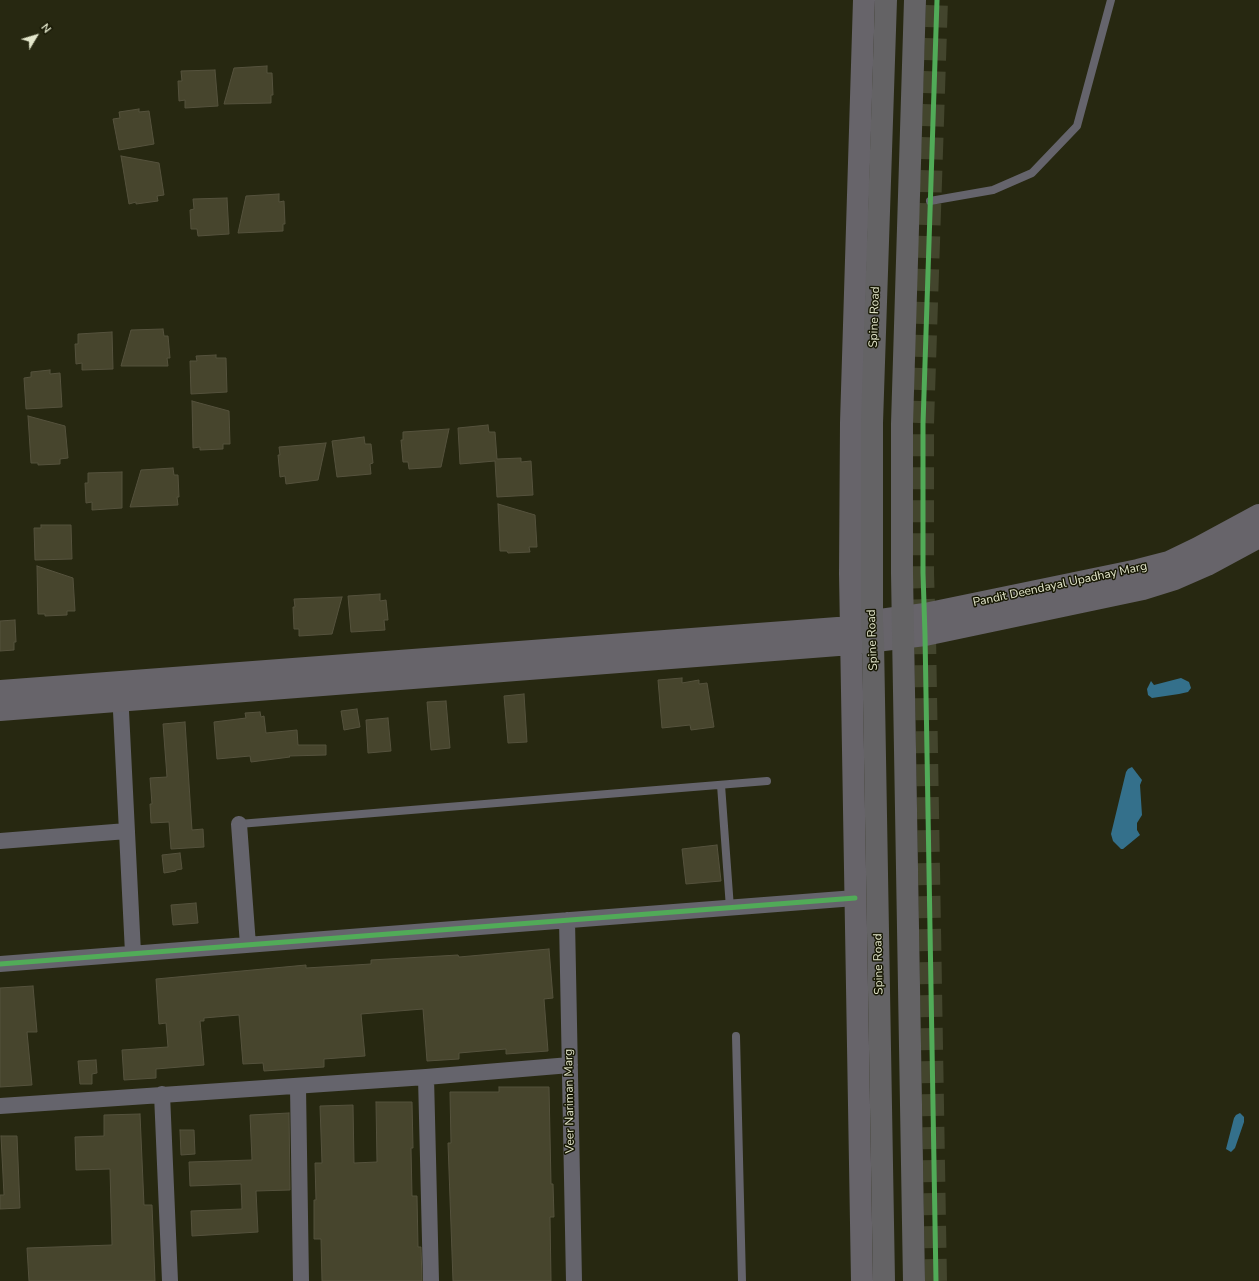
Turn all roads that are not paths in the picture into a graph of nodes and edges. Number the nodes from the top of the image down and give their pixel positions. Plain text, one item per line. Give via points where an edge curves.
1 (864, 0) edge
2 (886, 0) edge
3 (915, 0) edge
4 (1111, 0) edge
5 (930, 201) dead end
6 (1259, 516) edge
7 (1259, 537) edge
8 (902, 627) junction
9 (862, 633) junction
10 (0, 691) edge
11 (120, 691) junction
12 (0, 710) edge
13 (767, 781) dead end
14 (721, 785) junction
15 (238, 824) joint
16 (127, 831) junction
17 (0, 841) edge
18 (855, 898) junction
19 (730, 908) junction
20 (567, 920) junction
21 (248, 945) junction
22 (133, 953) junction
23 (0, 964) edge
24 (736, 1036) dead end
25 (570, 1065) junction
26 (426, 1077) junction
27 (298, 1086) junction
28 (162, 1094) junction
29 (0, 1106) edge
30 (170, 1281) edge
31 (301, 1281) edge
32 (431, 1281) edge
33 (574, 1281) edge
34 (742, 1281) edge
35 (862, 1281) edge
36 (884, 1281) edge
37 (914, 1281) edge

1 - 9 main road, Spine Road via 851,415
2 - 9 main road, Spine Road via 873,408
3 - 8 main road via 902,424
4 - 5 lane via 1077,126 1032,173 993,190
6 - 8 main road, Pandit Deendayal Upadhay Marg via 1169,562
7 - 8 main road, Pandit Deendayal Upadhay Marg via 1175,580 1143,589 925,634
8 - 9 main road, Pandit Deendayal Upadhay Marg
8 - 37 main road
9 - 11 main road, Pandit Deendayal Upadhay Marg
9 - 18 main road, Spine Road
9 - 36 main road, Spine Road
10 - 11 main road
11 - 12 main road
11 - 16 street
13 - 14 lane
14 - 15 lane
14 - 19 lane
15 - 21 street
16 - 17 street
16 - 22 street
18 - 19 street
18 - 35 main road, Spine Road
19 - 20 street
20 - 21 street
20 - 25 street, Veer Nariman Marg
21 - 22 street
22 - 23 street
24 - 34 lane
25 - 26 street
25 - 33 street, Veer Nariman Marg
26 - 27 street
26 - 32 street
27 - 28 street
27 - 31 street
28 - 29 street
28 - 30 street

